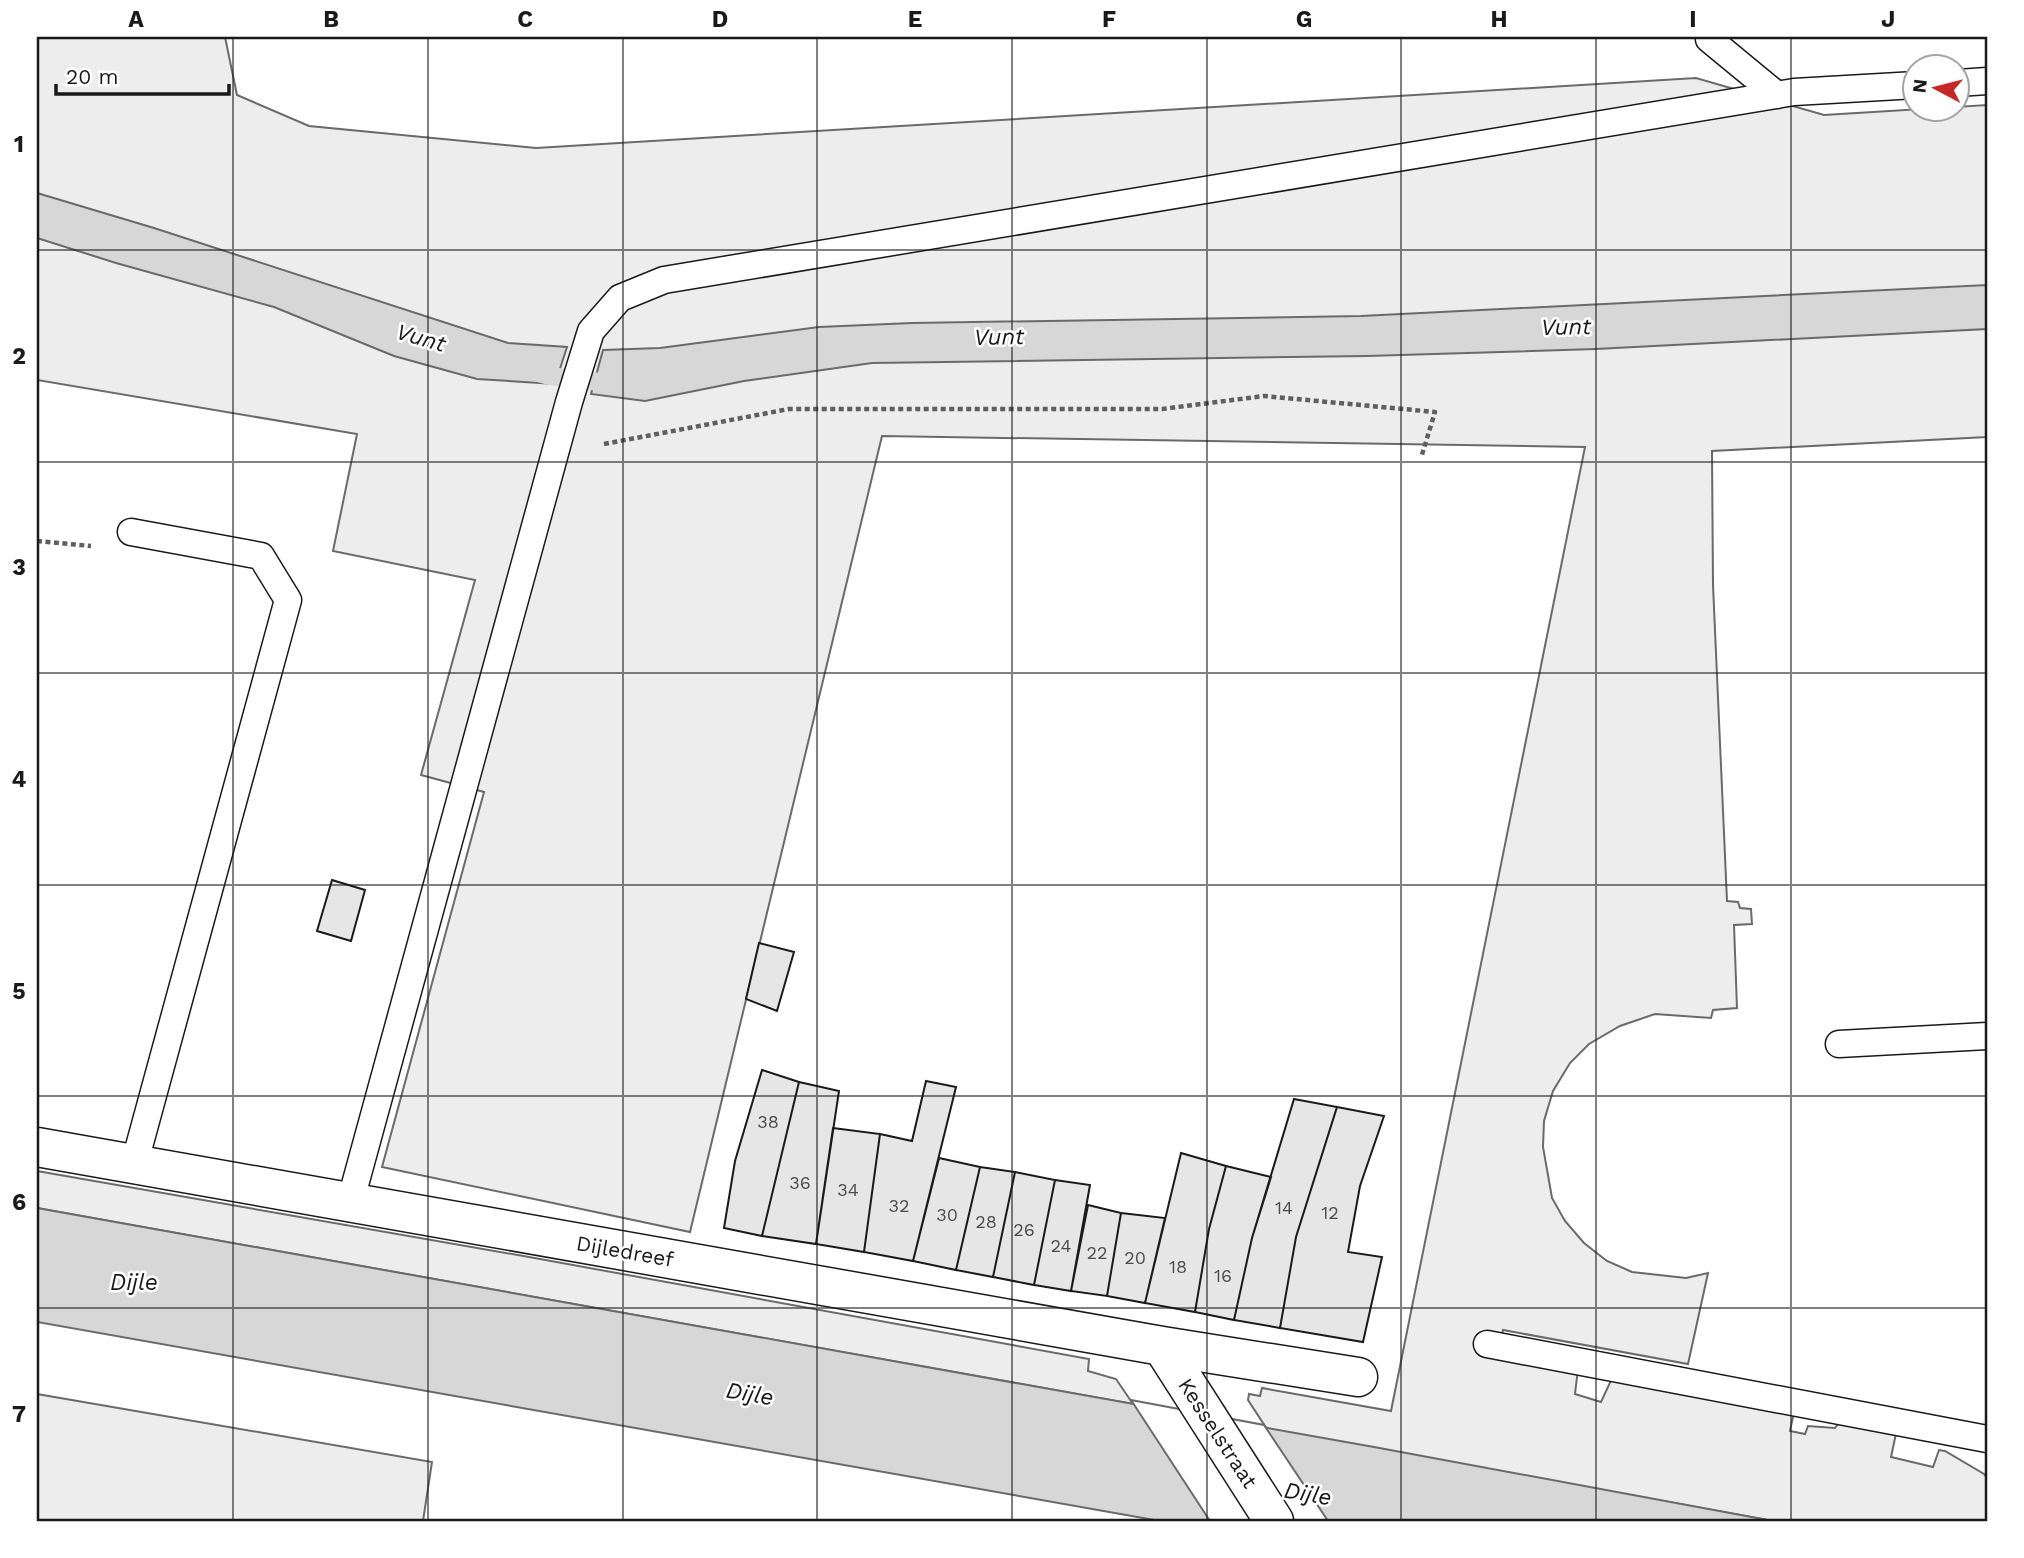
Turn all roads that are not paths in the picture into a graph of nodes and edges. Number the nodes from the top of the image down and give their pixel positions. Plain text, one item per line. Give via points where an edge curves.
1 (1709, 39) dead end
2 (1902, 86) edge
3 (1777, 95) junction
4 (131, 532) road end
5 (1987, 1037) edge
6 (1839, 1044) dead end
7 (37, 1147) edge
8 (134, 1165) junction
9 (350, 1203) junction
10 (1487, 1344) dead end
11 (1162, 1346) junction
12 (1357, 1377) dead end
13 (1987, 1439) edge
14 (1274, 1521) edge

1 - 3 lane
2 - 3 lane
3 - 9 lane via 664,280 620,298 591,331 569,402
4 - 8 lane via 261,556 288,600
5 - 6 lane
7 - 8 street, Dijledreef
8 - 9 street, Dijledreef
9 - 11 street, Dijledreef
10 - 13 lane
11 - 12 street, Dijledreef
11 - 14 street, Kesselstraat

